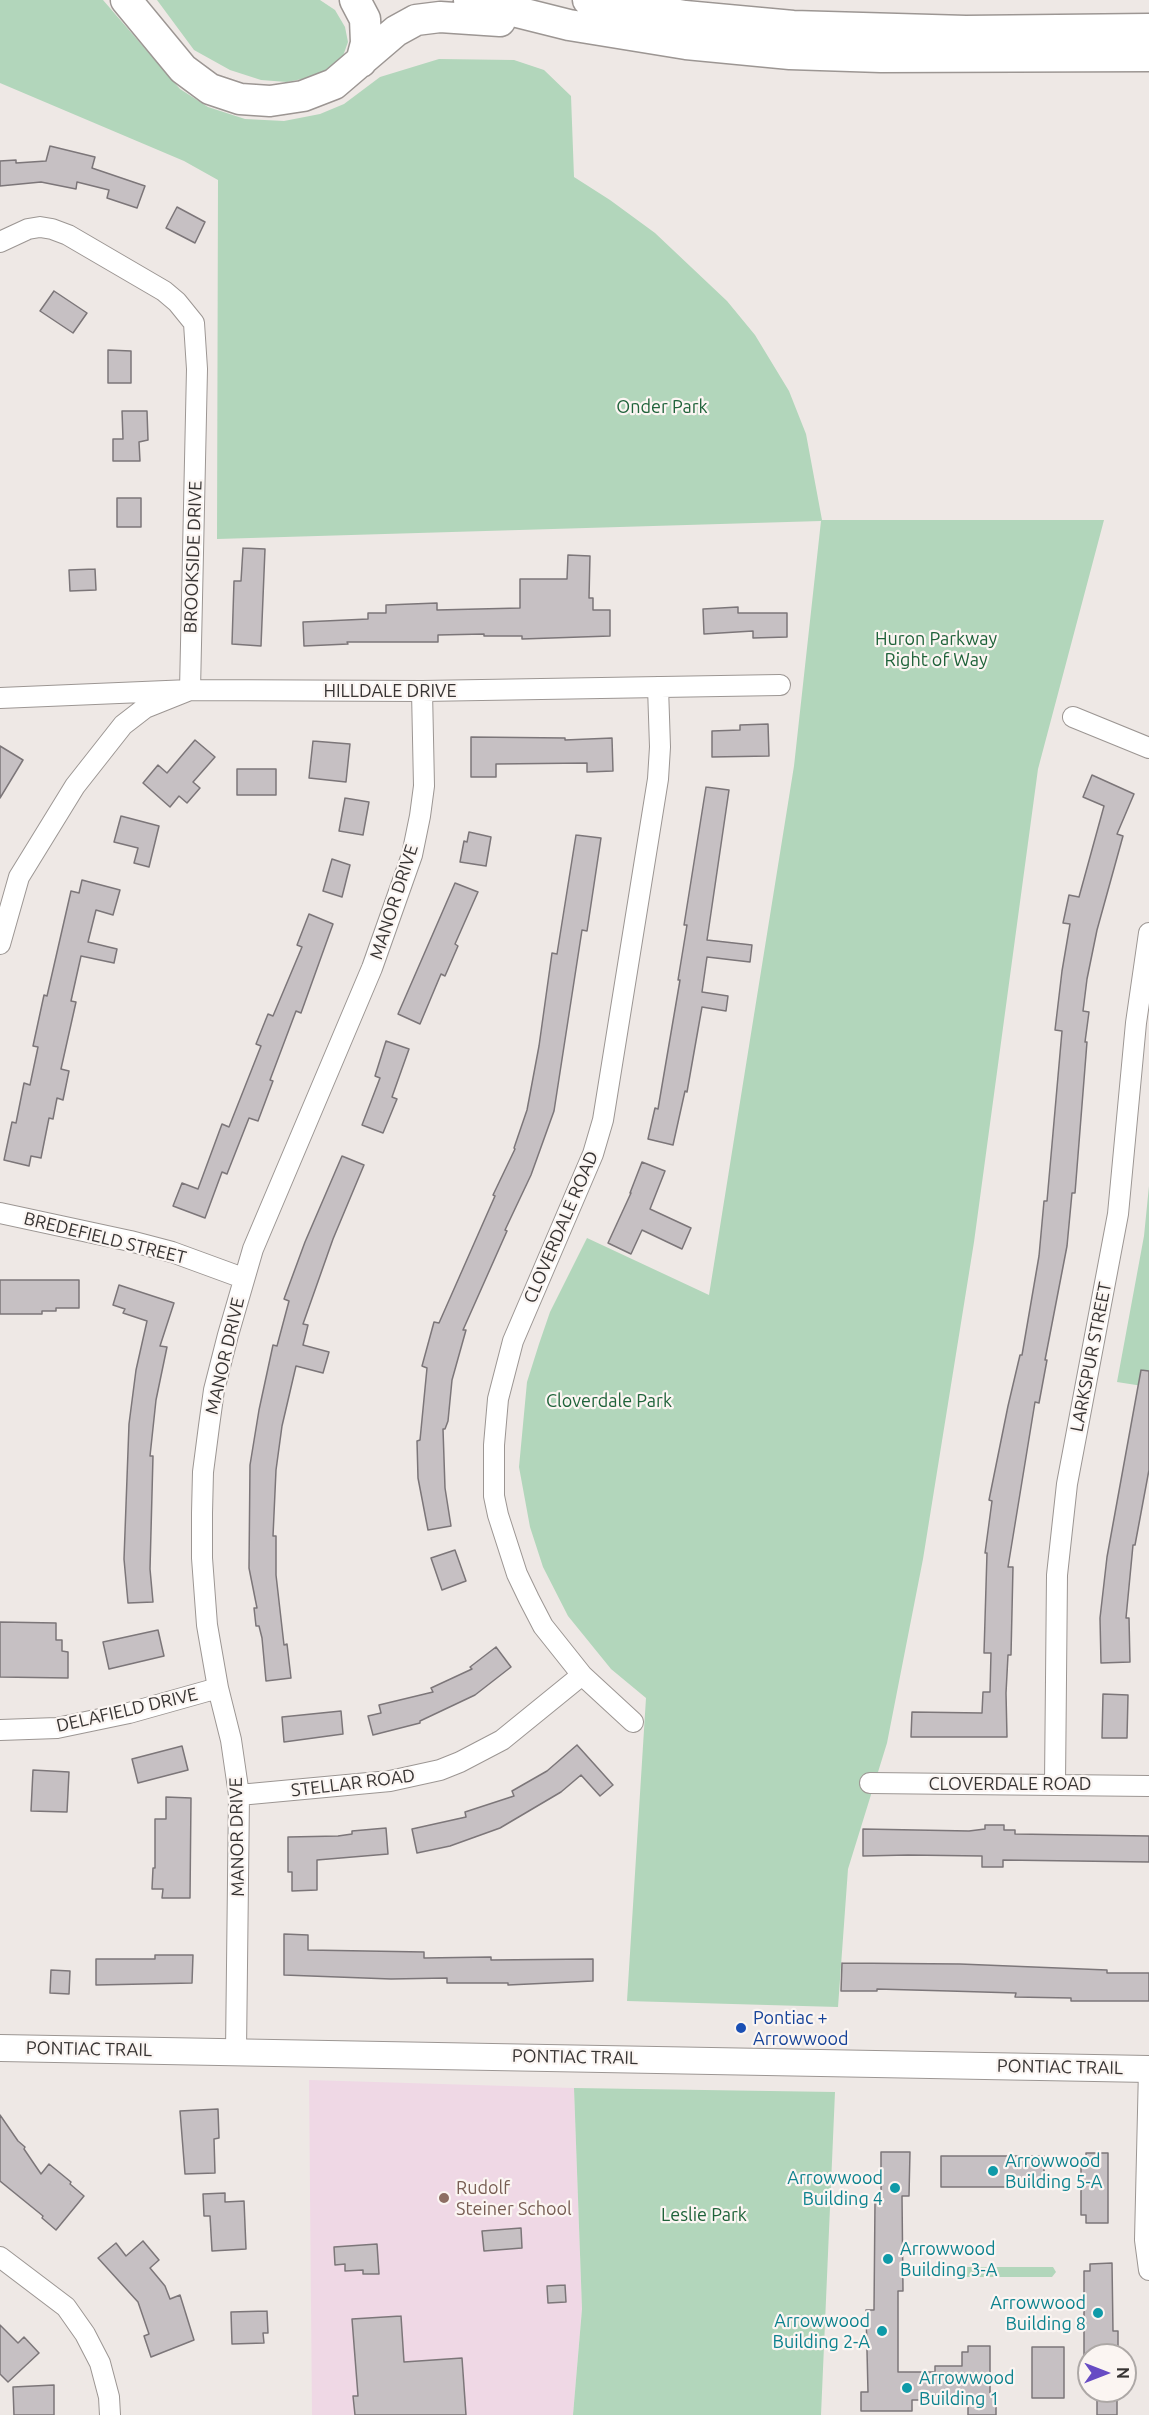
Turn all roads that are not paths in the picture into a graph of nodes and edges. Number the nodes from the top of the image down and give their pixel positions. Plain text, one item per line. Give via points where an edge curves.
1 (126, 0) edge
2 (355, 0) edge
3 (469, 0) edge
4 (588, 0) edge
5 (695, 0) edge
6 (569, 25) junction
7 (793, 26) junction
8 (1149, 29) edge
9 (1149, 56) edge
10 (361, 62) junction
11 (0, 242) edge
12 (780, 685) dead end
13 (658, 687) junction
14 (190, 690) junction
15 (422, 691) junction
16 (0, 698) edge
17 (1073, 717) dead end
18 (1149, 748) edge
19 (1149, 933) edge
20 (0, 944) edge
21 (0, 1213) edge
22 (243, 1278) junction
23 (582, 1675) junction
24 (218, 1688) junction
25 (633, 1722) dead end
26 (0, 1730) edge
27 (870, 1784) dead end
28 (1054, 1784) junction
29 (1149, 1786) edge
30 (238, 1796) junction
31 (0, 2048) edge
32 (236, 2051) junction
33 (1149, 2069) edge
34 (0, 2257) edge
35 (1149, 2270) edge
36 (110, 2415) edge

1 - 10 highway via 183,69 210,88 240,99 270,101 303,96 334,84
2 - 10 highway via 365,19 366,44
3 - 6 highway
4 - 7 highway via 686,16
5 - 7 highway
6 - 9 highway via 686,44 790,54
6 - 10 highway via 440,17 416,20 396,31
7 - 8 highway via 966,31
11 - 14 street, BROOKSIDE DRIVE via 40,227 68,235 164,291 194,323 197,369
12 - 13 street, HILLDALE DRIVE
13 - 15 street, HILLDALE DRIVE
13 - 23 street, CLOVERDALE ROAD via 658,779 603,1120 593,1154 513,1341 495,1420 494,1496 514,1564 543,1626
14 - 15 street, HILLDALE DRIVE
14 - 16 street, HILLDALE DRIVE
14 - 20 street via 145,708 123,725 87,770 19,877
15 - 22 street, MANOR DRIVE via 424,786 406,875 372,968
17 - 18 street
19 - 28 street, LARKSPUR STREET via 1136,1023 1118,1214 1067,1485 1057,1575
21 - 22 street, BREDEFIELD STREET via 172,1252
22 - 24 street, MANOR DRIVE via 214,1390 203,1472 207,1625
23 - 25 street, CLOVERDALE ROAD
23 - 30 street, STELLAR ROAD via 502,1740 440,1770 390,1781
24 - 26 street, DELAFIELD DRIVE via 57,1728
24 - 30 street, MANOR DRIVE via 229,1729
27 - 28 street, CLOVERDALE ROAD
28 - 29 street, CLOVERDALE ROAD
30 - 32 street, MANOR DRIVE
31 - 32 main road, PONTIAC TRAIL
32 - 33 main road, PONTIAC TRAIL
33 - 35 street via 1145,2240
34 - 36 street via 66,2307 85,2334 100,2363

